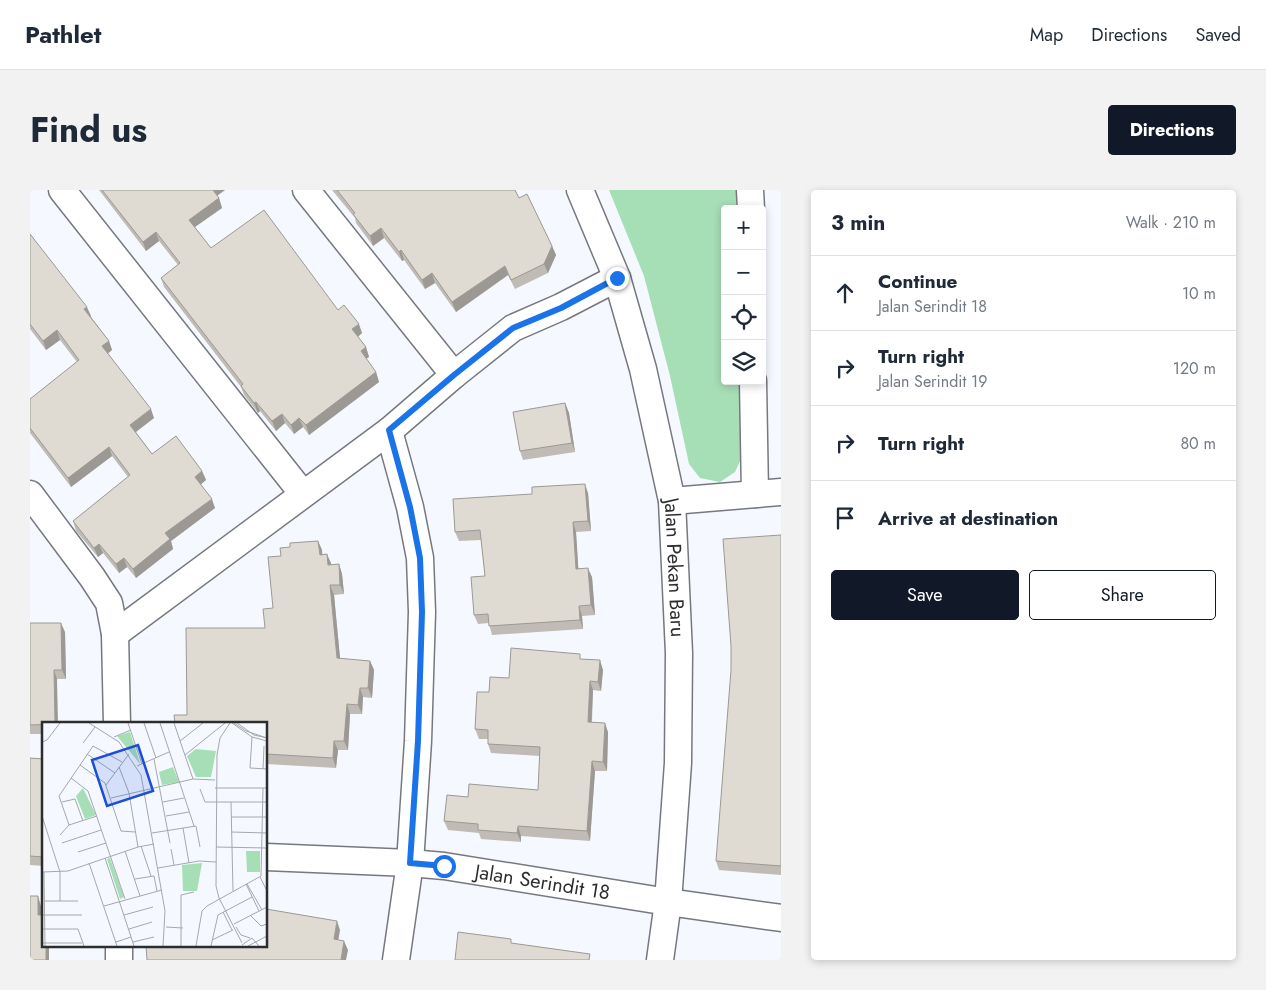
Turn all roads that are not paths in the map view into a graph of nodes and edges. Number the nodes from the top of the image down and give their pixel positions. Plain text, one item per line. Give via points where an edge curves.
1 (62, 190) edge
2 (306, 190) edge
3 (580, 190) edge
4 (750, 190) edge
5 (751, 205) edge
6 (617, 278) junction
7 (454, 375) junction
8 (753, 385) edge
9 (389, 430) junction
10 (781, 492) edge
11 (30, 494) edge
12 (303, 494) junction
13 (755, 494) junction
14 (672, 501) junction
15 (115, 634) junction
16 (117, 722) edge
17 (268, 857) edge
18 (410, 863) junction
19 (668, 902) junction
20 (781, 918) edge
21 (396, 960) edge
22 (660, 960) edge

1 - 12 street
2 - 7 street
3 - 6 street, Jalan Pekan Baru
4 - 5 street
6 - 7 street via 561,308 513,328
6 - 14 street, Jalan Pekan Baru via 643,369
7 - 9 street
8 - 13 street
9 - 12 street
9 - 18 street via 420,558 422,612
10 - 13 street
11 - 15 street via 109,603
12 - 15 street
13 - 14 street
14 - 19 street, Jalan Pekan Baru via 679,653 678,763
15 - 16 street
17 - 18 street, Jalan Serindit 18
18 - 19 street, Jalan Serindit 18
18 - 21 street
19 - 20 street, Jalan Serindit 18
19 - 22 street, Jalan Pekan Baru

